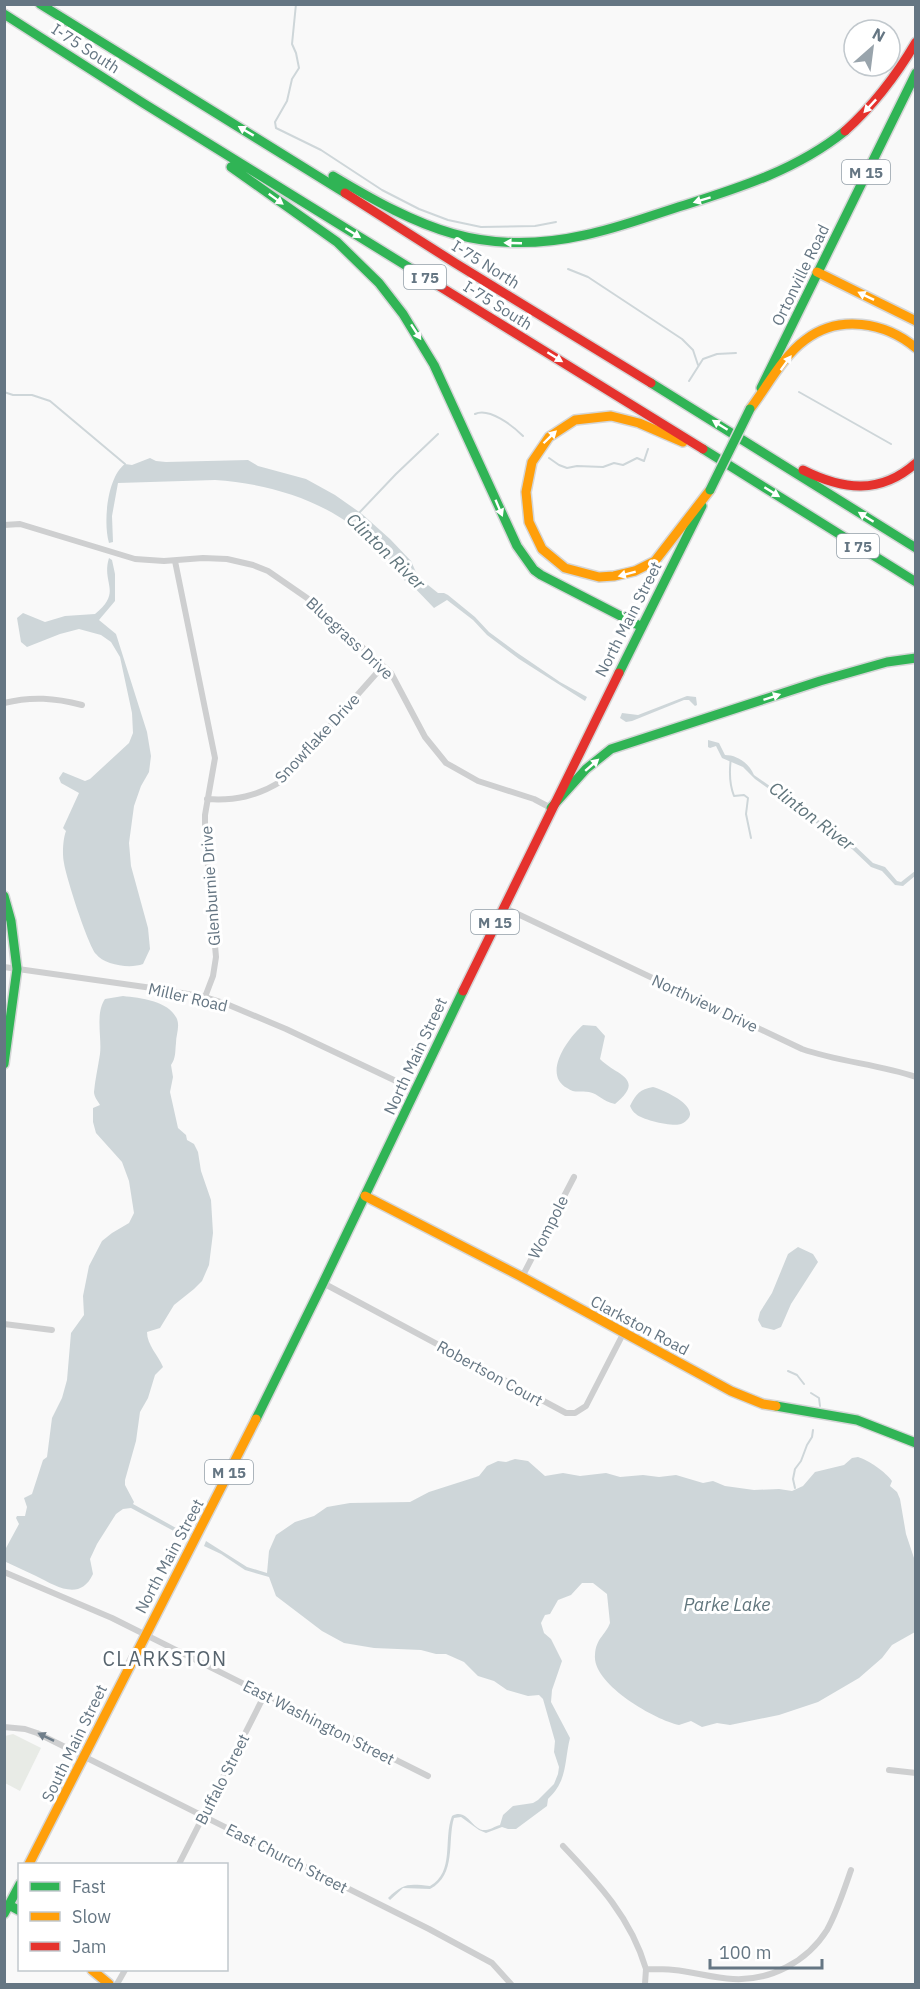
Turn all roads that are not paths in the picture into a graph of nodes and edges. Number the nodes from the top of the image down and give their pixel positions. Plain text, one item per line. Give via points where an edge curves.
1 (40, 4) edge
2 (4, 14) edge
3 (915, 42) edge
4 (915, 73) edge
5 (142, 104) junction
6 (270, 145) junction
7 (817, 272) junction
8 (915, 321) edge
9 (915, 348) edge
10 (750, 409) junction
11 (707, 451) junction
12 (770, 456) junction
13 (915, 462) edge
14 (710, 490) junction
15 (4, 525) edge
16 (915, 548) edge
17 (175, 561) junction
18 (915, 582) edge
19 (642, 627) junction
20 (915, 658) edge
21 (383, 666) junction
22 (4, 703) edge
23 (82, 705) dead end
24 (207, 799) junction
25 (551, 808) junction
26 (4, 896) edge
27 (503, 907) junction
28 (4, 967) edge
29 (17, 969) junction
30 (205, 997) junction
31 (4, 1064) edge
32 (915, 1077) edge
33 (415, 1090) junction
34 (574, 1177) dead end
35 (365, 1196) junction
36 (522, 1277) junction
37 (323, 1283) junction
38 (4, 1324) edge
39 (52, 1330) dead end
40 (623, 1334) junction
41 (915, 1442) edge
42 (4, 1572) edge
43 (145, 1634) junction
44 (265, 1694) junction
45 (4, 1727) edge
46 (84, 1757) junction
47 (889, 1770) dead end
48 (915, 1773) edge
49 (428, 1776) dead end
50 (203, 1816) junction
51 (563, 1846) dead end
52 (30, 1863) edge
53 (180, 1863) edge
54 (851, 1870) dead end
55 (18, 1888) edge
56 (9, 1905) junction
57 (18, 1910) edge
58 (4, 1914) edge
59 (646, 1969) junction
60 (93, 1971) edge
61 (109, 1984) edge
62 (511, 1984) edge
63 (645, 1984) edge

6 -> 1 main road, I-75 North / I 75
2 - 5 main road, I-75 South / I 75
3 -> 6 main road via 875,101 850,127 803,161 720,194 562,240 500,243 435,230 396,214 308,160
4 - 7 main road, Ortonville Road / M 15
5 -> 11 main road, I-75 South / I 75
5 -> 19 main road via 320,229 371,277 420,339 526,560 550,580
12 -> 6 main road, I-75 North / I 75
8 -> 7 main road
7 - 10 main road, Ortonville Road / M 15
10 -> 9 main road via 795,350 807,339 835,326 874,324
10 - 14 main road, Ortonville Road / M 15, bridge
14 -> 11 main road via 655,561 612,577 582,575 545,552 532,531 524,496 529,468 541,446 565,425 588,417 634,419
11 -> 18 main road, I-75 South / I 75
12 - 13 main road via 856,487 897,476
16 -> 12 main road, I-75 North / I 75
14 - 19 main road, North Main Street / M 15
15 - 17 street, Bluegrass Drive via 20,524 135,559
17 - 21 street, Bluegrass Drive via 227,559 268,571 307,598
17 - 24 street, Glenburnie Drive via 215,758
19 - 25 main road, North Main Street / M 15
25 -> 20 main road via 586,769 611,749 842,675
21 - 24 street, Snowflake Drive via 280,782 244,798
21 - 25 street, Bluegrass Drive via 398,684 425,737 446,763 478,781
22 - 23 street via 40,697
24 - 30 street, Glenburnie Drive via 205,832 216,957
25 - 27 main road, North Main Street / M 15
26 - 29 main road
27 - 32 street, Northview Drive via 802,1049
27 - 33 main road, North Main Street / M 15
28 - 29 street, Miller Road
29 - 30 street, Miller Road
29 - 31 main road
30 - 33 street, Miller Road via 286,1029
33 - 35 main road, North Main Street / M 15
34 - 36 street, Wompole
35 - 36 main road, Clarkston Road
35 - 37 main road, North Main Street / M 15
36 - 40 main road, Clarkston Road
37 - 40 street, Robertson Court via 566,1413 586,1406
37 - 43 main road, North Main Street / M 15
38 - 39 street
40 - 41 main road, Clarkston Road via 755,1402 856,1420
42 - 43 street, East Washington Street
43 - 44 street, East Washington Street
43 - 46 main road, South Main Street / M 15
44 - 49 street, East Washington Street
44 - 50 street, Buffalo Street
46 -> 45 street, East Church Street via 36,1733
46 - 50 street, East Church Street
46 - 52 main road, South Main Street / M 15
47 - 48 street
50 - 53 street, Buffalo Street
50 - 62 street, East Church Street via 429,1929 489,1962
51 - 59 street via 622,1915
54 - 59 street via 826,1932 779,1972 734,1979
55 - 56 main road
56 - 57 main road
56 - 58 main road
59 - 63 street
60 - 61 main road

